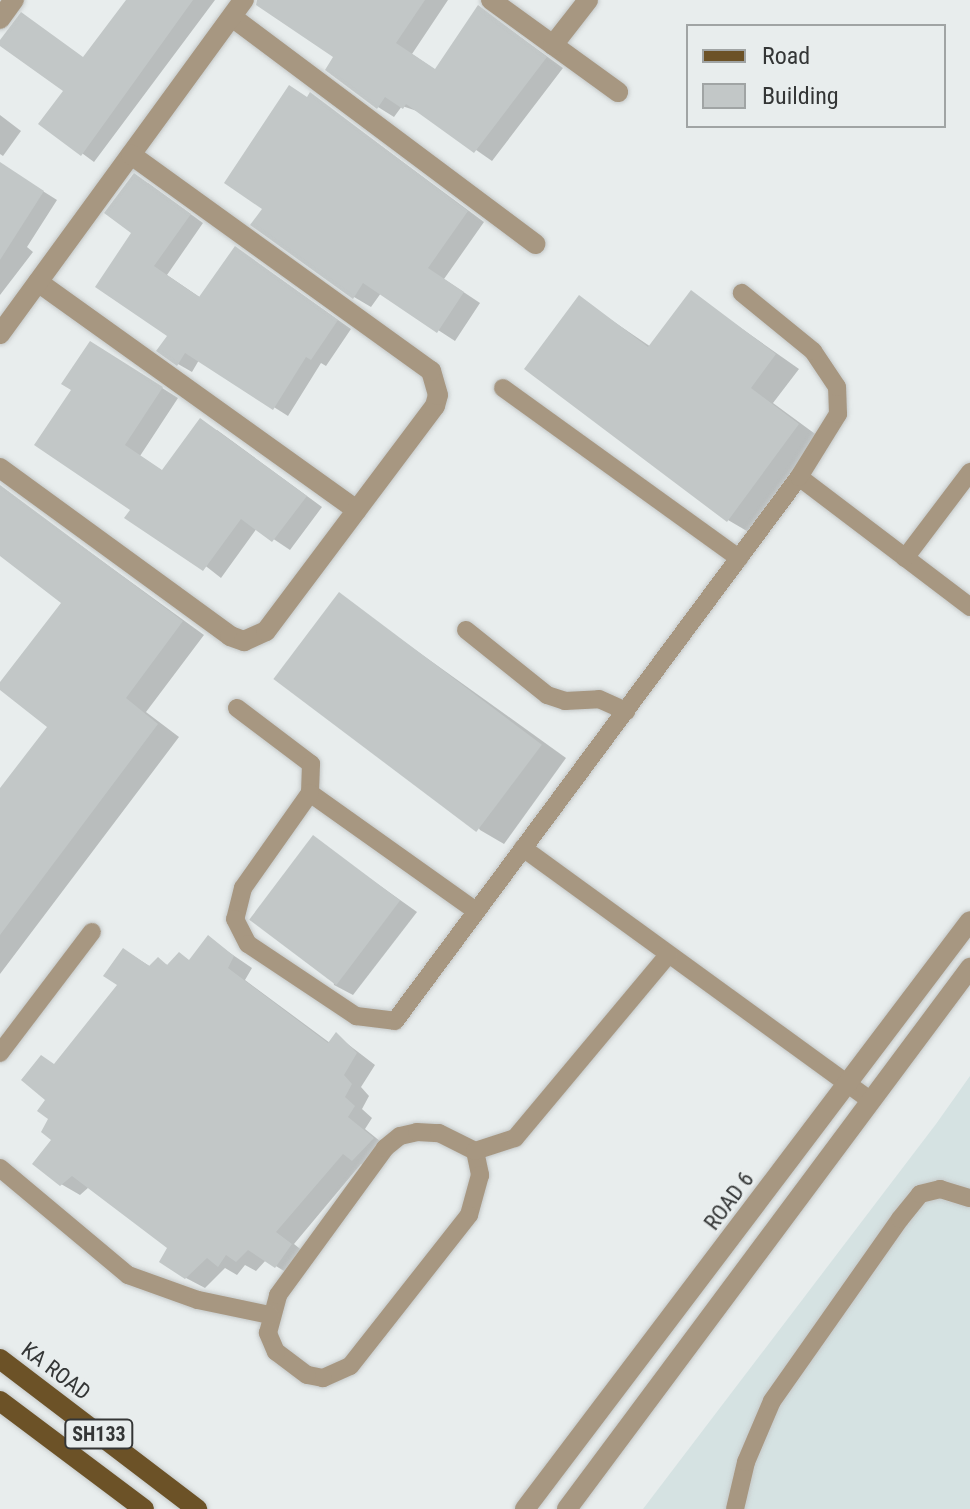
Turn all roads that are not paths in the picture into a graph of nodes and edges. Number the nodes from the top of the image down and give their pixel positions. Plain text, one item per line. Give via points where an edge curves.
1 (14, 0) edge
2 (244, 0) edge
3 (491, 0) edge
4 (588, 0) edge
5 (232, 17) junction
6 (0, 19) edge
7 (553, 45) junction
8 (618, 92) dead end
9 (131, 155) junction
10 (535, 244) dead end
11 (38, 282) junction
12 (742, 293) dead end
13 (0, 334) edge
14 (503, 388) dead end
15 (0, 468) edge
16 (970, 472) edge
17 (799, 477) junction
18 (357, 510) junction
19 (739, 558) junction
20 (905, 558) junction
21 (970, 607) edge
22 (466, 630) dead end
23 (237, 708) dead end
24 (626, 711) junction
25 (310, 793) junction
26 (523, 848) junction
27 (476, 911) junction
28 (970, 921) edge
29 (92, 932) dead end
30 (668, 955) junction
31 (970, 968) edge
32 (0, 1053) edge
33 (847, 1084) junction
34 (871, 1101) junction
35 (475, 1151) junction
36 (0, 1168) edge
37 (970, 1198) edge
38 (270, 1315) junction
39 (0, 1359) edge
40 (0, 1401) edge
41 (144, 1509) edge
42 (197, 1509) edge
43 (525, 1509) edge
44 (567, 1509) edge
45 (735, 1509) edge

1 - 6 street
2 - 5 street
3 - 7 street
4 - 7 street
5 - 9 street
5 - 10 street
7 - 8 street
9 - 11 street
9 - 18 street via 431,371 438,395 435,406
11 - 13 street
11 - 18 street
12 - 17 lane via 813,351 837,387 838,414
14 - 19 lane
15 - 18 street via 230,636 244,641 266,631
16 - 20 lane
17 - 19 lane
17 - 20 lane
19 - 24 lane
20 - 21 lane
22 - 24 lane via 547,695 565,701 599,699
23 - 25 lane via 311,764
24 - 26 lane
25 - 27 lane
25 - 27 lane via 243,888 235,919 248,944 356,1016 395,1021
26 - 27 lane
26 - 30 lane
28 - 33 street, ROAD 6
29 - 32 lane
30 - 33 lane
30 - 35 lane via 530,1123 500,1147
31 - 34 street
33 - 34 lane
33 - 43 street, ROAD 6
34 - 44 street
35 - 38 lane via 439,1133 417,1132 393,1142 278,1295
35 - 38 lane via 480,1175 469,1215 350,1366 323,1378 307,1375 276,1352 268,1333
36 - 38 lane via 128,1275 198,1300
37 - 45 lane via 940,1189 920,1194 900,1219 772,1401 746,1462
39 - 42 main road, KA ROAD / SH133
40 - 41 main road, SH133

